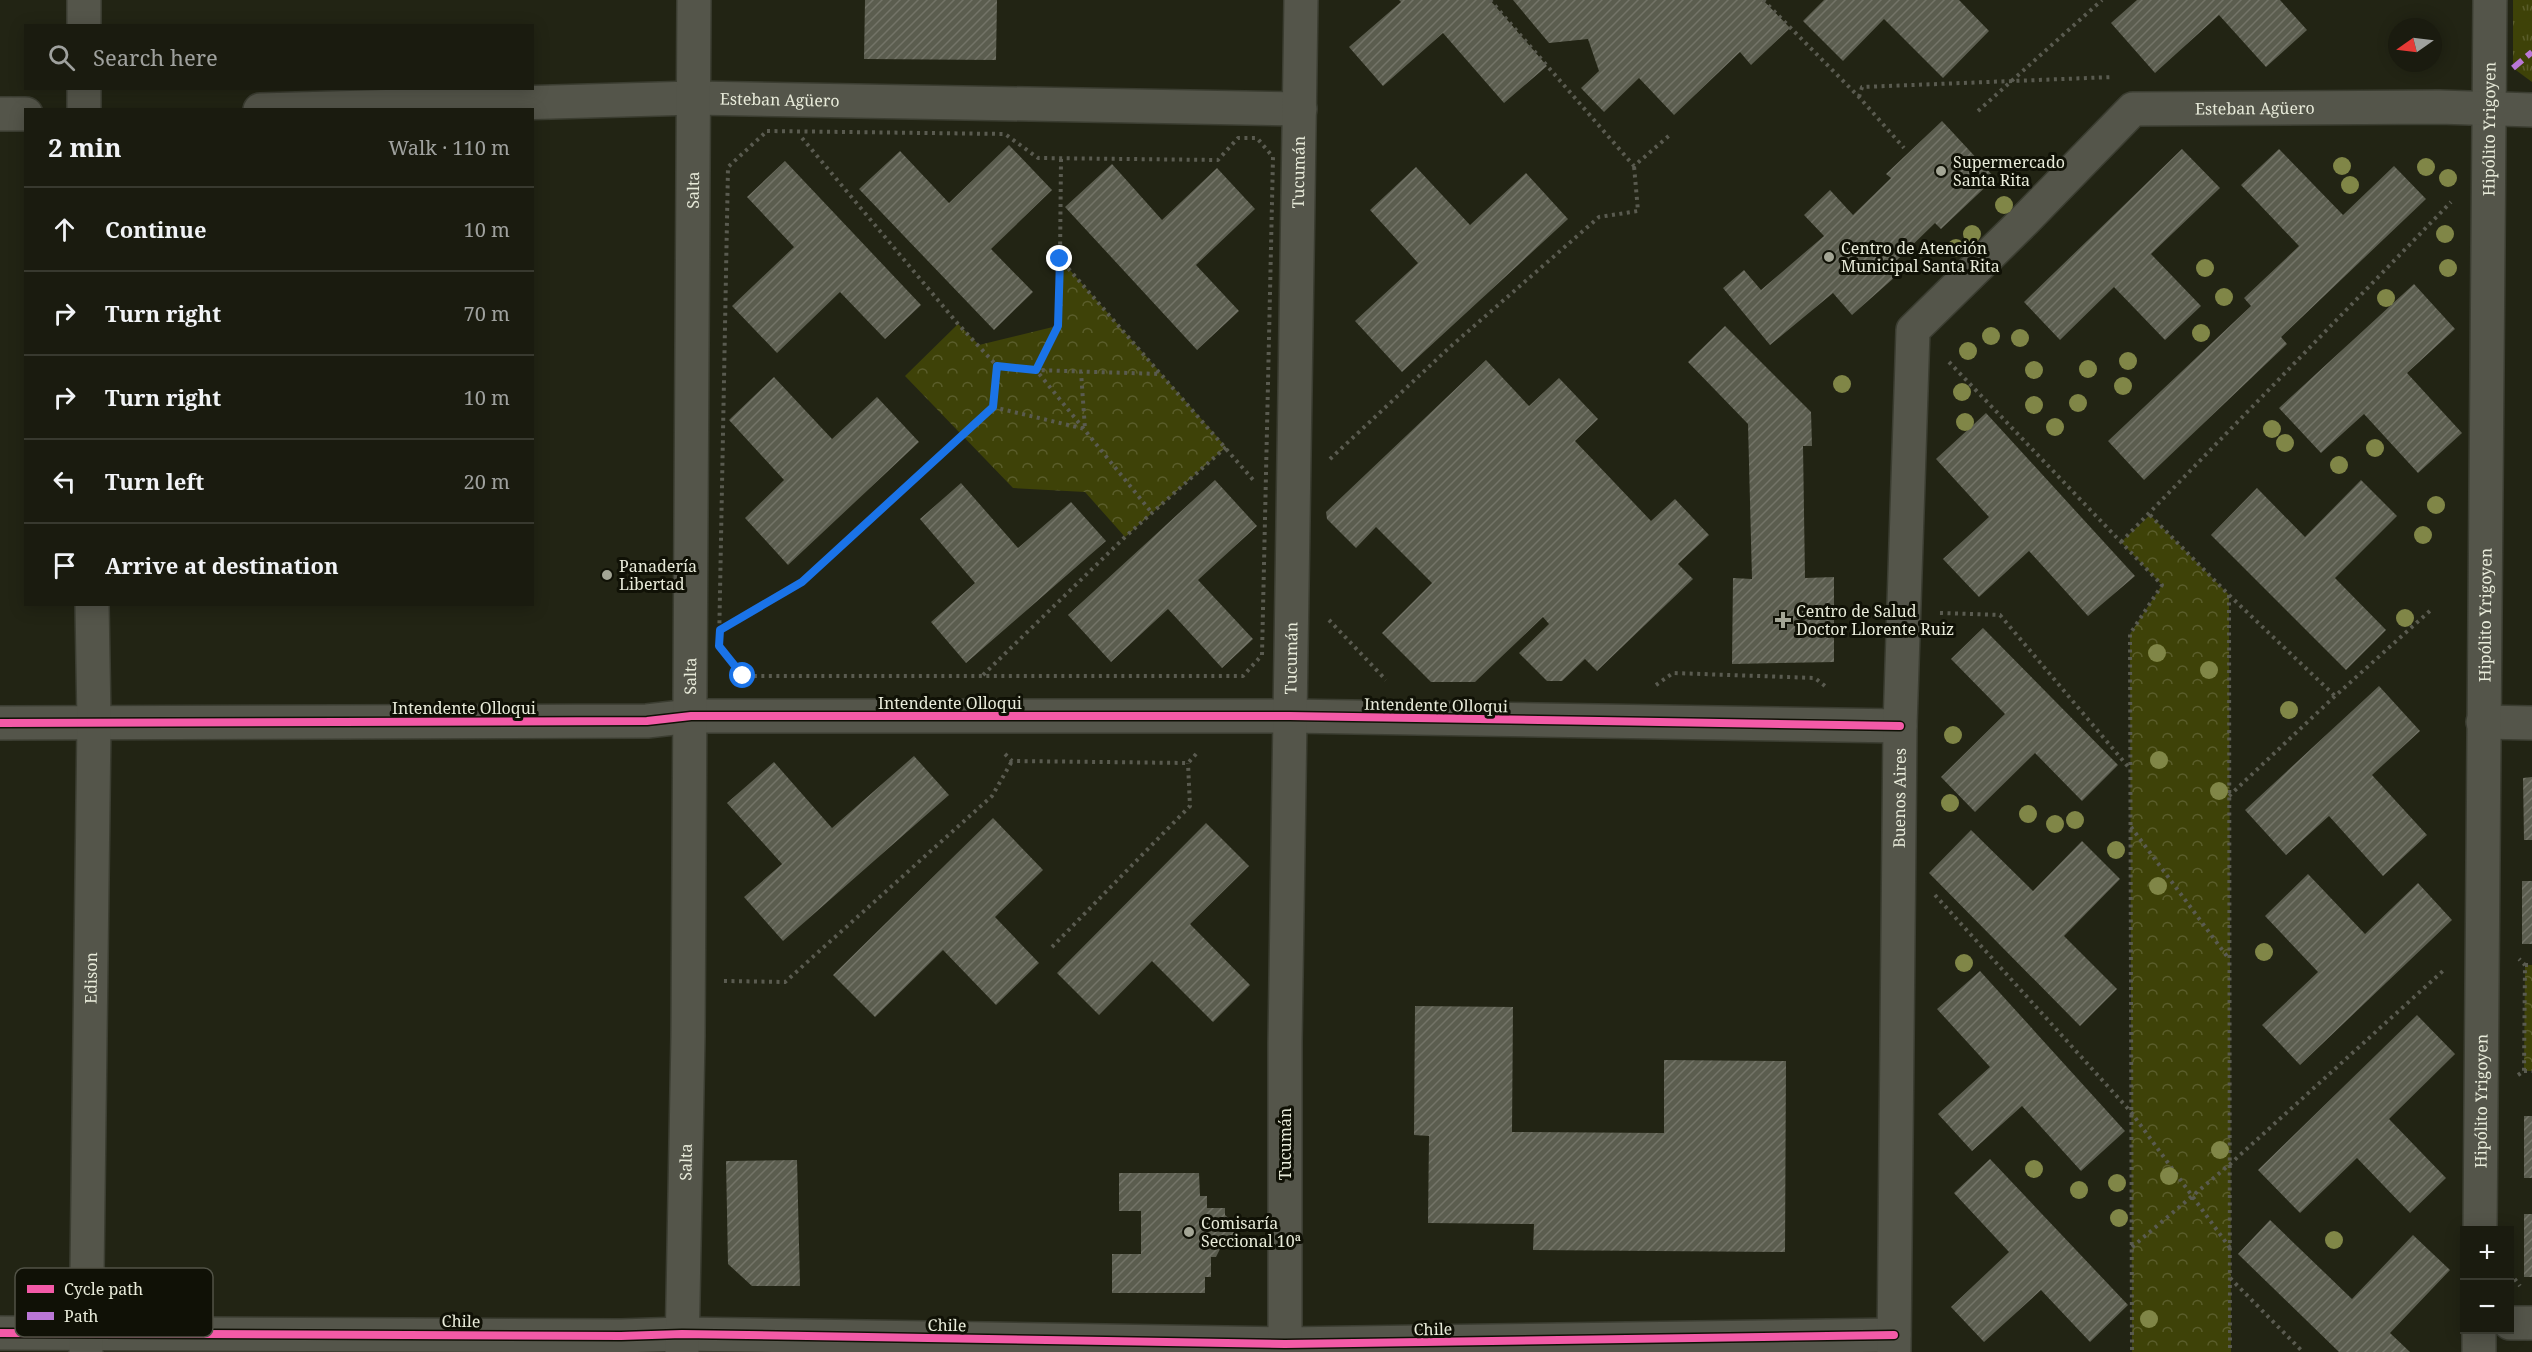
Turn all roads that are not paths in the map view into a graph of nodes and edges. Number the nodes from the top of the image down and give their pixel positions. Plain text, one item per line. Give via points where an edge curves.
1 (84, 0) edge
2 (694, 0) edge
3 (1301, 0) edge
4 (2490, 0) edge
5 (84, 24) edge
6 (84, 90) edge
7 (694, 98) junction
8 (84, 108) edge
9 (332, 108) edge
10 (1300, 109) junction
11 (2489, 109) junction
12 (2532, 110) edge
13 (0, 114) edge
14 (24, 114) edge
15 (2025, 221) joint
16 (92, 606) edge
17 (691, 716) junction
18 (1290, 716) junction
19 (94, 722) junction
20 (2483, 722) junction
21 (0, 723) edge
22 (2532, 723) edge
23 (1900, 726) junction
24 (2480, 1226) edge
25 (88, 1268) edge
26 (2514, 1323) edge
27 (2532, 1323) edge
28 (0, 1333) edge
29 (2479, 1334) edge
30 (15, 1335) edge
31 (39, 1337) edge
32 (87, 1342) edge
33 (682, 1343) edge
34 (1894, 1343) edge
35 (1285, 1348) edge
36 (2479, 1352) edge

1 - 5 street
2 - 7 street, Salta
3 - 10 street, Tucumán
4 - 11 street, Hipólito Yrigoyen
6 - 8 street
7 - 9 street, Esteban Agüero
7 - 10 street, Esteban Agüero
7 - 17 street, Salta
10 - 18 street, Tucumán
11 - 12 street, Esteban Agüero
11 - 15 street, Esteban Agüero via 2133,109
11 - 20 street, Hipólito Yrigoyen
13 - 14 street
15 - 23 street, Buenos Aires via 1913,330
16 - 19 street, Edison
17 - 18 street, Intendente Olloqui
17 - 19 street, Intendente Olloqui via 635,721
17 - 33 street, Salta
18 - 23 street, Intendente Olloqui
18 - 35 street, Tucumán
19 - 21 street, Intendente Olloqui
19 - 25 street, Edison
20 - 22 street
20 - 24 street, Hipólito Yrigoyen
23 - 34 street, Buenos Aires
26 - 27 street
28 - 30 street, Chile
29 - 36 street
31 - 32 street, Chile
32 - 33 street, Chile via 621,1336
33 - 35 street, Chile
34 - 35 street, Chile

